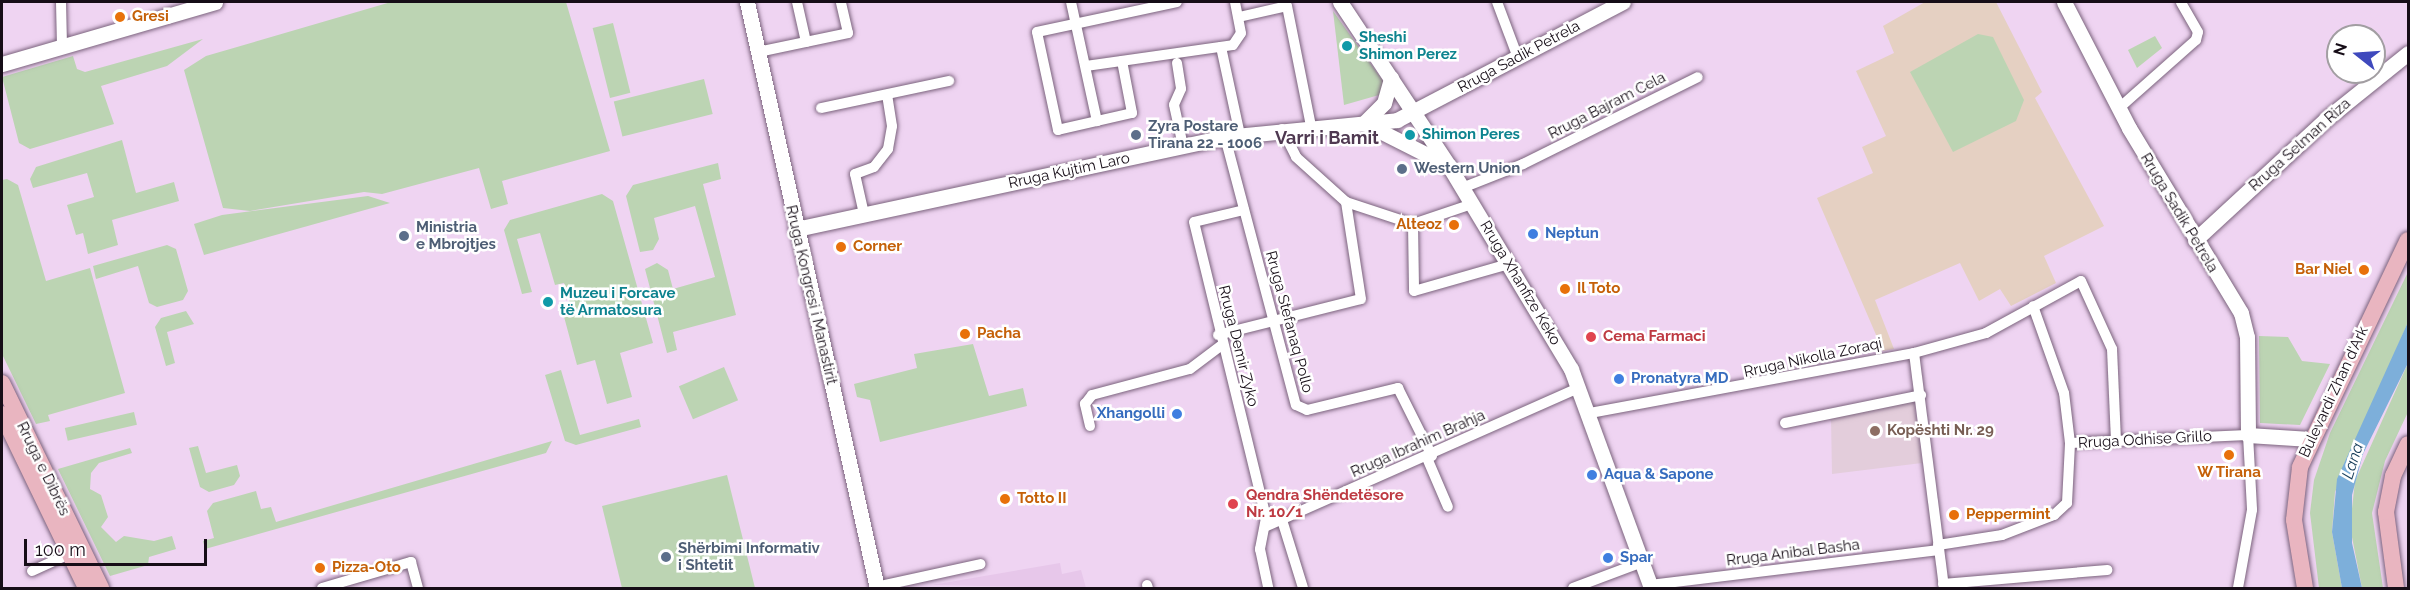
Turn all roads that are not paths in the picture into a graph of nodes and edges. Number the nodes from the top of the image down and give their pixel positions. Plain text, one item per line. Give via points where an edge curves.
1 (61, 2) edge
2 (215, 2) edge
3 (747, 2) edge
4 (797, 2) edge
5 (841, 2) edge
6 (1071, 2) edge
7 (1177, 2) edge
8 (1235, 2) edge
9 (1497, 2) edge
10 (1623, 2) edge
11 (2064, 2) edge
12 (2181, 2) edge
13 (1345, 3) edge
14 (175, 7) edge
15 (1239, 17) junction
16 (1076, 24) junction
17 (806, 42) junction
18 (62, 46) junction
19 (1221, 48) junction
20 (758, 52) junction
21 (2409, 53) edge
22 (1518, 58) junction
23 (1122, 61) junction
24 (1176, 63) dead end
25 (2, 64) edge
26 (1086, 66) junction
27 (1698, 77) dead end
28 (1391, 78) junction
29 (948, 81) dead end
30 (887, 95) junction
31 (821, 108) dead end
32 (2118, 109) junction
33 (1414, 112) junction
34 (1096, 121) junction
35 (1364, 123) junction
36 (1311, 126) junction
37 (1282, 129) junction
38 (1232, 136) junction
39 (1183, 146) junction
40 (1449, 166) junction
41 (1462, 188) junction
42 (1346, 202) junction
43 (1472, 204) junction
44 (1244, 210) junction
45 (864, 214) junction
46 (1413, 224) junction
47 (796, 229) junction
48 (2195, 240) junction
49 (2409, 240) edge
50 (1509, 264) junction
51 (2033, 306) junction
52 (1273, 320) junction
53 (1218, 335) junction
54 (1221, 346) junction
55 (1914, 353) junction
56 (2, 383) edge
57 (1580, 387) junction
58 (1921, 395) junction
59 (1590, 413) junction
60 (2, 414) edge
61 (1785, 423) dead end
62 (1090, 426) dead end
63 (2248, 435) junction
64 (2310, 439) junction
65 (2116, 441) junction
66 (2070, 443) junction
67 (2409, 444) edge
68 (1429, 457) junction
69 (1448, 507) dead end
70 (1282, 520) junction
71 (1268, 526) junction
72 (1939, 548) junction
73 (69, 554) junction
74 (1642, 562) junction
75 (981, 564) dead end
76 (2107, 570) dead end
77 (32, 571) dead end
78 (1944, 586) edge
79 (1651, 587) edge
80 (86, 588) edge
81 (101, 588) edge
82 (322, 588) edge
83 (418, 588) edge
84 (877, 588) edge
85 (1268, 588) edge
86 (1303, 588) edge
87 (1573, 588) edge
88 (2238, 588) edge
89 (2305, 588) edge
90 (2396, 588) edge

1 - 18 street
2 - 14 street
3 - 20 street, Rruga Kongresi i Manastirit
4 - 17 street
5 - 17 street via 848,33
6 - 16 street
7 - 16 street
8 - 15 street
9 - 22 street
10 - 22 street, Rruga Sadik Petrela
11 - 32 street, Rruga Sadik Petrela
12 - 32 street via 2198,32 2196,40
13 - 28 street, Rruga Xhanfize Keko
14 - 18 street
15 - 19 street via 1239,40
15 - 36 street via 1287,6
16 - 26 street
16 - 34 street via 1037,32 1041,54 1058,130
17 - 20 street
18 - 25 street
19 - 23 street
19 - 38 street, Rruga Stefanaq Pollo
20 - 47 street, Rruga Kongresi i Manastirit
21 - 48 street, Rruga Selman Riza via 2326,119
22 - 33 street, Rruga Sadik Petrela
23 - 26 street
23 - 34 street via 1132,113
24 - 39 street via 1181,89 1174,105
26 - 34 street
27 - 41 street, Rruga Bajram Cela via 1523,164
28 - 33 street, Rruga Xhanfize Keko
28 - 35 street via 1384,103
29 - 30 street
30 - 31 street
30 - 45 street via 892,126 888,149 874,167 855,174
32 - 48 street, Rruga Sadik Petrela
33 - 35 street, Rruga Kujtim Laro via 1391,122
33 - 40 street, Rruga Xhanfize Keko
35 - 36 street, Rruga Kujtim Laro
35 - 40 street
36 - 37 street, Rruga Kujtim Laro
37 - 38 street, Rruga Kujtim Laro
37 - 42 street via 1296,157
38 - 39 street, Rruga Kujtim Laro
38 - 44 street, Rruga Stefanaq Pollo
39 - 45 street, Rruga Kujtim Laro
40 - 41 street, Rruga Xhanfize Keko
41 - 43 street, Rruga Xhanfize Keko
42 - 46 street
42 - 52 street via 1361,299
43 - 46 street
43 - 50 street, Rruga Xhanfize Keko
44 - 52 street, Rruga Stefanaq Pollo
44 - 53 street, Rruga Demir Zyko via 1194,222
45 - 47 street, Rruga Kujtim Laro
46 - 50 street via 1414,291
47 - 84 street, Rruga Kongresi i Manastirit
48 - 63 street, Rruga Sadik Petrela via 2246,330
49 - 64 main road, Bulevardi Zhan d'Ark
50 - 57 street, Rruga Xhanfize Keko
51 - 55 street, Rruga Nikolla Zoraqi via 1986,333
51 - 65 street, Rruga Nikolla Zoraqi via 2081,281 2110,339
51 - 66 street via 2061,380
52 - 53 street
52 - 68 street, Rruga Stefanaq Pollo via 1298,408 1398,388
53 - 54 street, Rruga Demir Zyko
54 - 62 street via 1190,369 1092,395 1085,404
54 - 71 street, Rruga Demir Zyko
55 - 58 street
55 - 59 street, Rruga Nikolla Zoraqi
56 - 81 main road, Rruga e Dibrës
57 - 59 street, Rruga Xhanfize Keko
57 - 68 street, Rruga Ibrahim Brahja
58 - 61 street
58 - 72 street
59 - 74 street, Rruga Xhanfize Keko
60 - 73 main road, Rruga e Dibrës
63 - 64 street, Rruga Odhise Grillo
63 - 65 street, Rruga Odhise Grillo
63 - 88 street via 2252,510
64 - 89 main road, Bulevardi Zhan d'Ark via 2295,500
65 - 66 street, Rruga Odhise Grillo
66 - 72 street, Rruga Odhise Grillo via 2068,497 2060,512 2001,535
67 - 90 main road via 2393,476 2386,512
68 - 69 street
68 - 70 street, Rruga Ibrahim Brahja
70 - 71 street, Rruga Ibrahim Brahja
70 - 86 street
71 - 85 street via 1260,549
72 - 78 street
72 - 79 street, Rruga Anibal Basha
73 - 77 street
73 - 80 main road, Rruga e Dibrës
74 - 79 street, Rruga Xhanfize Keko
74 - 87 street
75 - 84 street
76 - 78 street
82 - 83 street via 411,562

